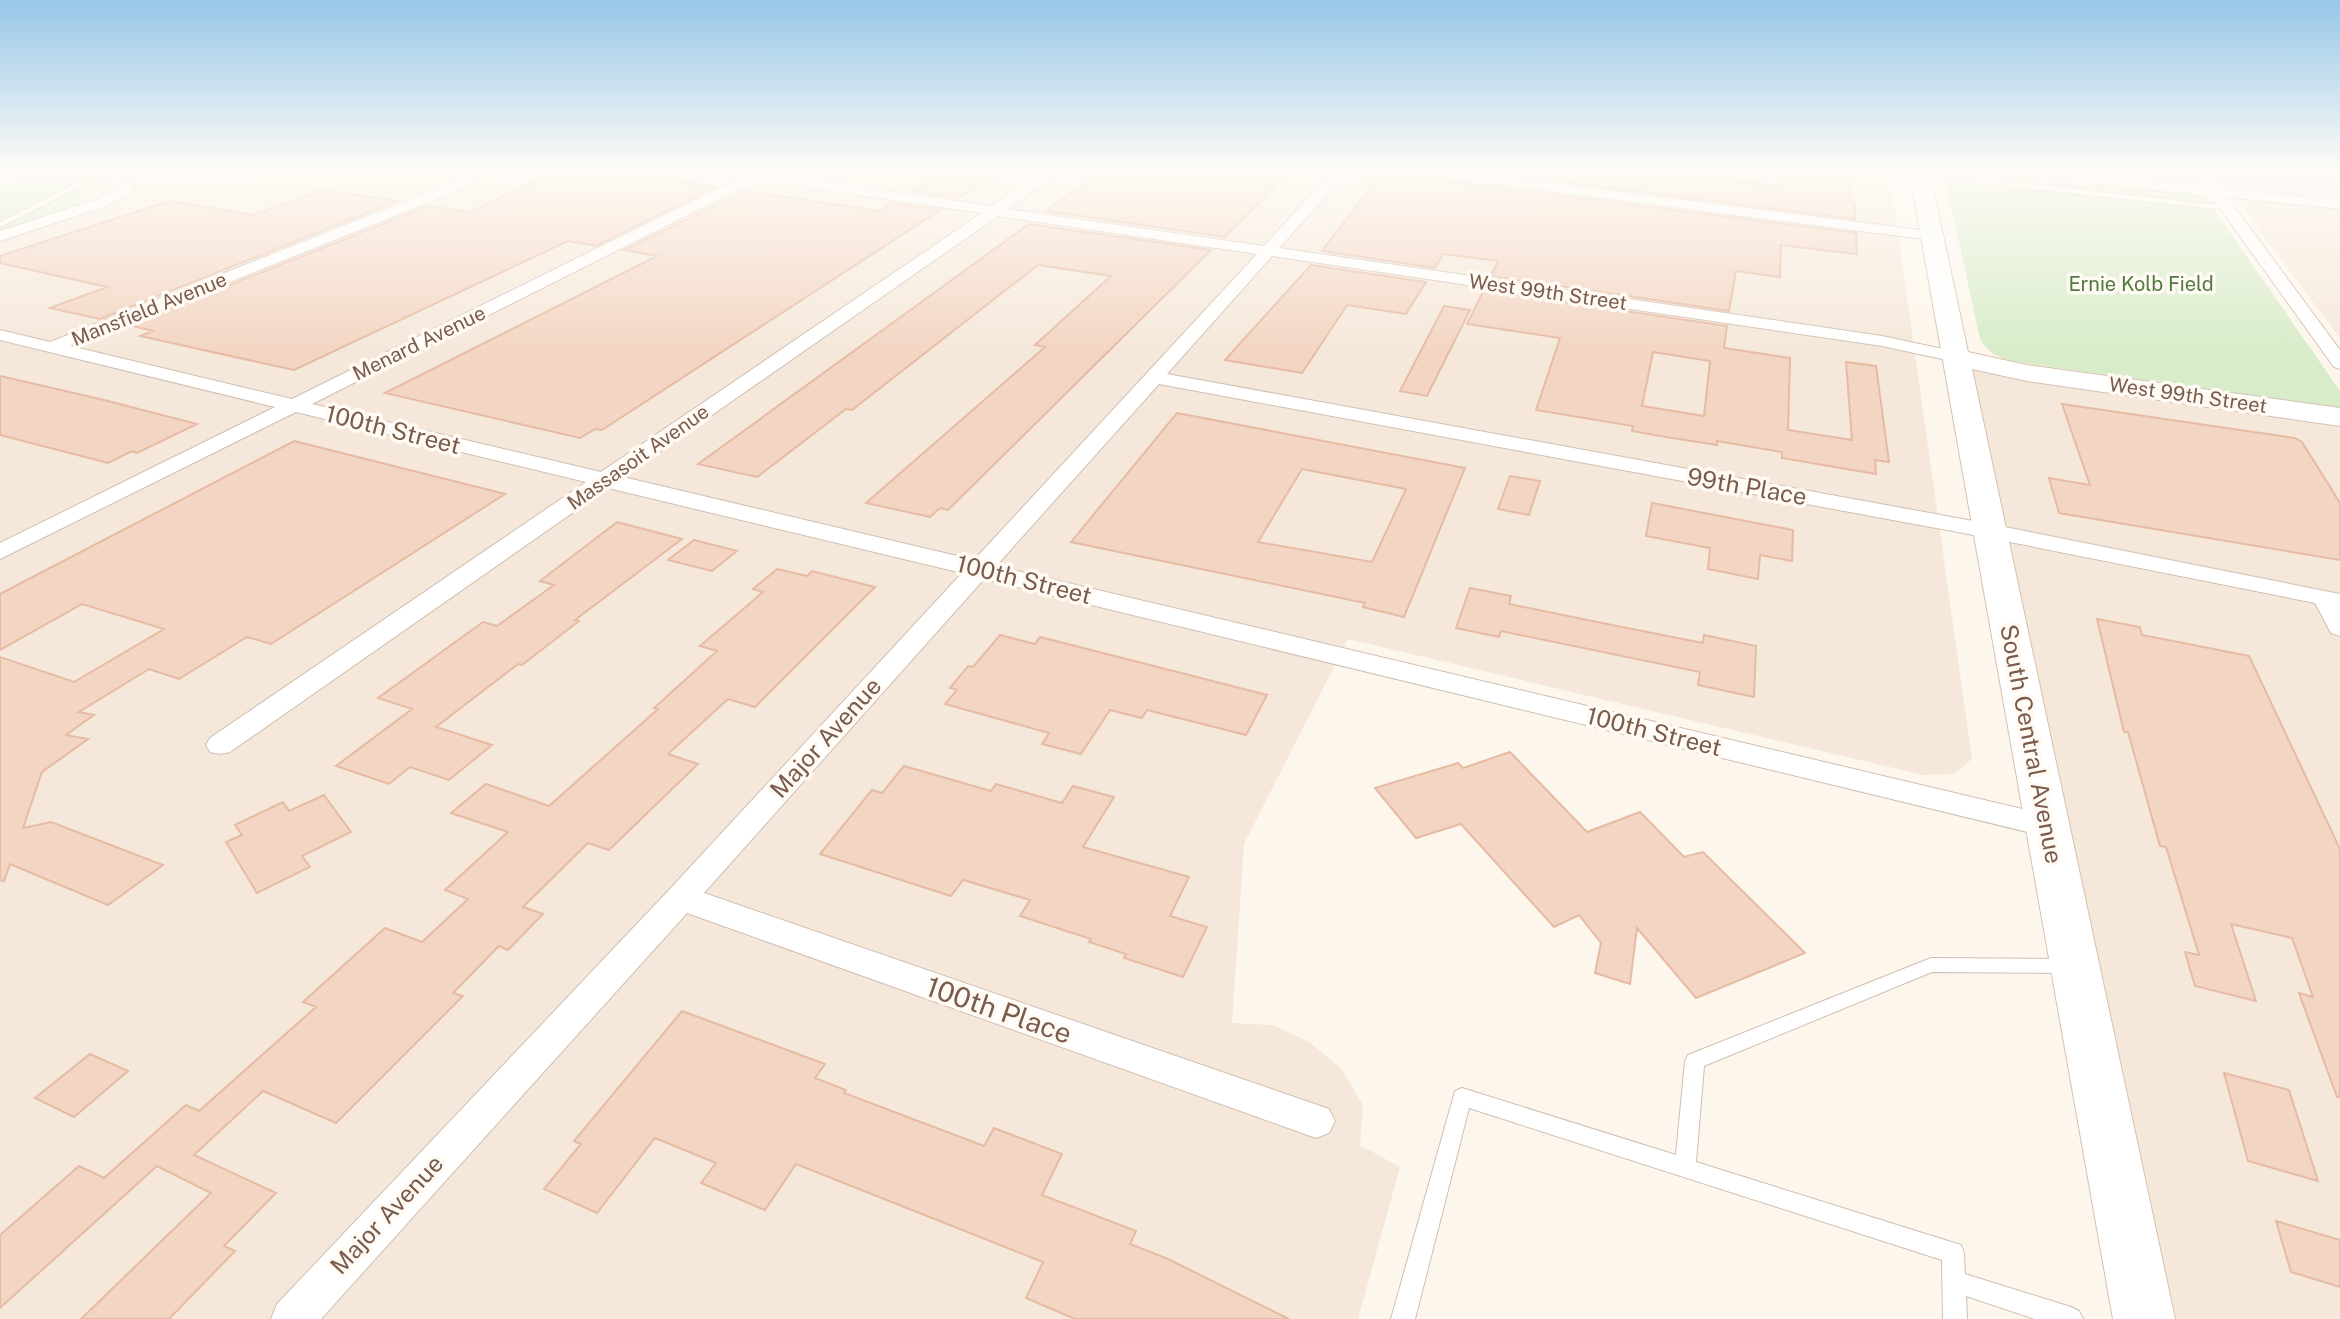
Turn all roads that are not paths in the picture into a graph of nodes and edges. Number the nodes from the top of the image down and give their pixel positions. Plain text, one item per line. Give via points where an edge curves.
1 (345, 231) edge
2 (645, 231) edge
3 (967, 231) edge
4 (1129, 231) edge
5 (1287, 231) edge
6 (1896, 231) edge
7 (1931, 231) edge
8 (2244, 231) edge
9 (1932, 235) junction
10 (1269, 251) junction
11 (0, 335) edge
12 (53, 347) junction
13 (1956, 357) junction
14 (2340, 363) edge
15 (1153, 377) junction
16 (293, 406) junction
17 (2340, 417) edge
18 (604, 480) junction
19 (1990, 531) junction
20 (0, 552) edge
21 (979, 569) junction
22 (2332, 599) edge
23 (2340, 628) edge
24 (220, 745) dead end
25 (2048, 826) junction
26 (681, 898) junction
27 (2074, 966) junction
28 (1316, 1121) dead end
29 (1685, 1168) junction
30 (1953, 1281) junction
31 (292, 1319) edge
32 (1403, 1319) edge
33 (1955, 1319) edge
34 (2071, 1319) edge
35 (2144, 1319) edge

1 - 12 street, Mansfield Avenue
2 - 16 street, Menard Avenue
3 - 18 street, Massasoit Avenue
4 - 10 street, West 99th Street
5 - 10 street, Major Avenue
6 - 9 street, Major Avenue
7 - 9 street, South Central Avenue
8 - 14 street
9 - 13 street, South Central Avenue
10 - 13 street, West 99th Street via 1882,341
10 - 15 street, Major Avenue
11 - 12 street, 100th Street
12 - 16 street, 100th Street
13 - 17 street, West 99th Street via 2027,373
13 - 19 street, South Central Avenue
15 - 19 street, 99th Place
15 - 21 street, Major Avenue
16 - 18 street, 100th Street
16 - 20 street, Menard Avenue
18 - 21 street, 100th Street
18 - 24 street, Massasoit Avenue
19 - 22 street, 99th Place
19 - 25 street, South Central Avenue
21 - 25 street, 100th Street
21 - 26 street, Major Avenue
22 - 23 street
25 - 27 street, South Central Avenue
26 - 28 street, 100th Place
26 - 31 street, Major Avenue
27 - 29 lane via 1931,965 1695,1061
27 - 35 street, South Central Avenue
29 - 30 lane via 1953,1253
29 - 32 lane via 1462,1097
30 - 33 lane
30 - 34 lane

